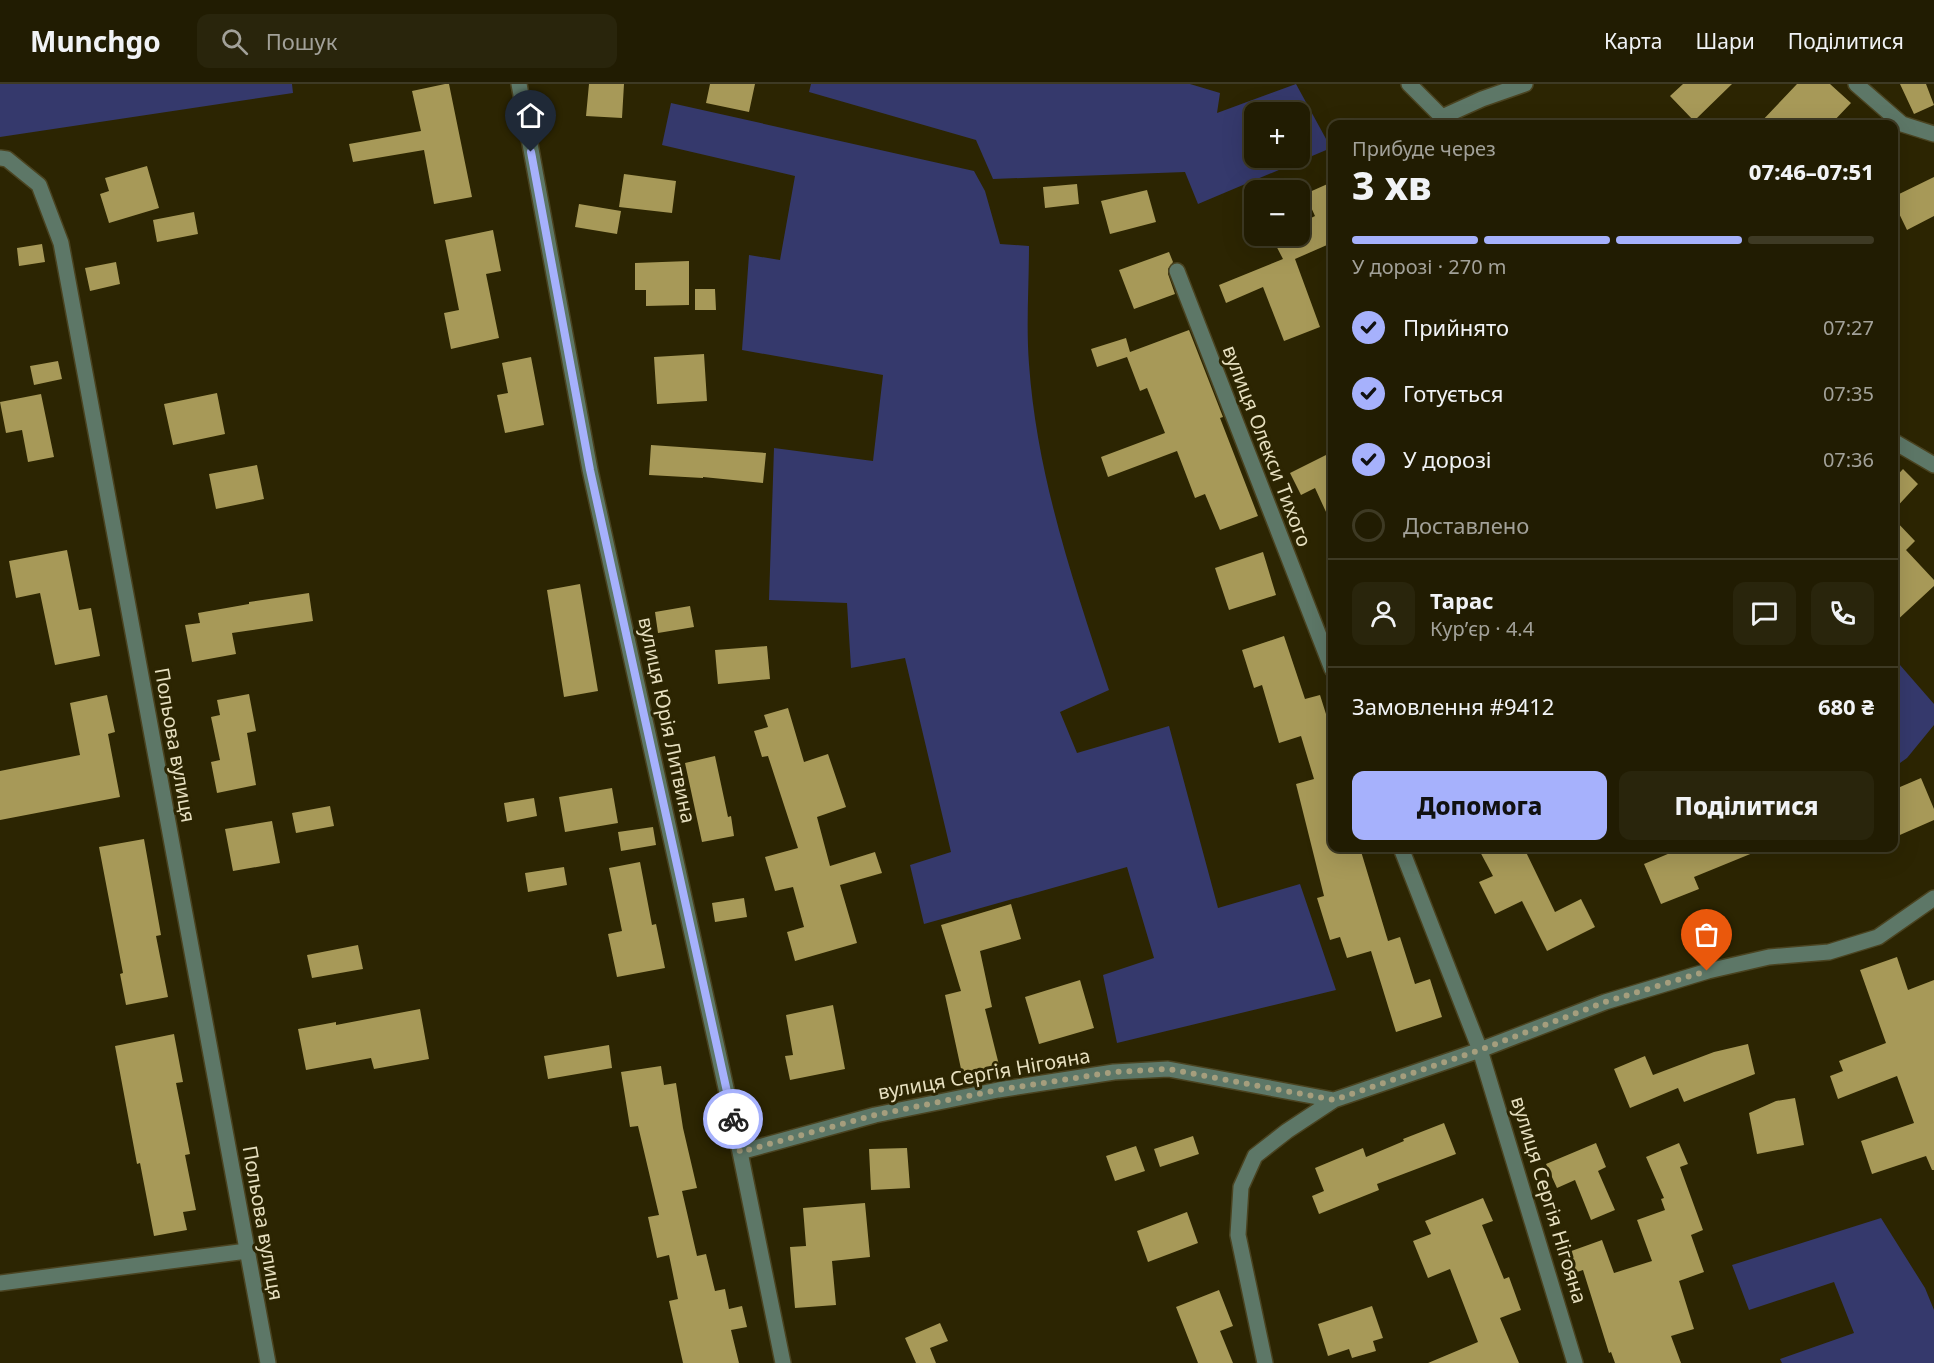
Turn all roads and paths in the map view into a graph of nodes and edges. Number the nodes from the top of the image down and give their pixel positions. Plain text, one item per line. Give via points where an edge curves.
1 (519, 84) edge
2 (1409, 84) edge
3 (1525, 84) edge
4 (1856, 84) edge
5 (1445, 120) edge
6 (1448, 120) edge
7 (1897, 120) edge
8 (1898, 121) edge
9 (1934, 134) edge
10 (0, 158) edge
11 (1177, 271) dead end
12 (1898, 444) edge
13 (1934, 465) edge
14 (1328, 659) edge
15 (1403, 852) edge
16 (1934, 898) edge
17 (1480, 1050) junction
18 (1334, 1100) junction
19 (740, 1152) junction
20 (247, 1251) junction
21 (0, 1283) edge
22 (267, 1363) edge
23 (783, 1363) edge
24 (1265, 1363) edge
25 (1575, 1363) edge

1 - 19 street, вулиця Юрія Литвина via 590,470
2 - 5 street
3 - 6 street via 1482,99
4 - 7 street
8 - 9 street
10 - 20 street, Польова вулиця via 8,159 39,185 61,243
11 - 14 street, вулиця Олекси Тихого
12 - 13 street
15 - 17 street
16 - 17 street, вулиця Сергія Нігояна via 1878,938 1829,952 1769,957 1707,971 1605,1002
17 - 18 street, вулиця Сергія Нігояна
17 - 25 street, вулиця Сергія Нігояна
18 - 19 street, вулиця Сергія Нігояна via 1168,1069 1114,1072 875,1115
18 - 24 street via 1255,1156 1241,1187 1238,1234
19 - 23 street, вулиця Юрія Литвина
20 - 21 street
20 - 22 street, Польова вулиця

